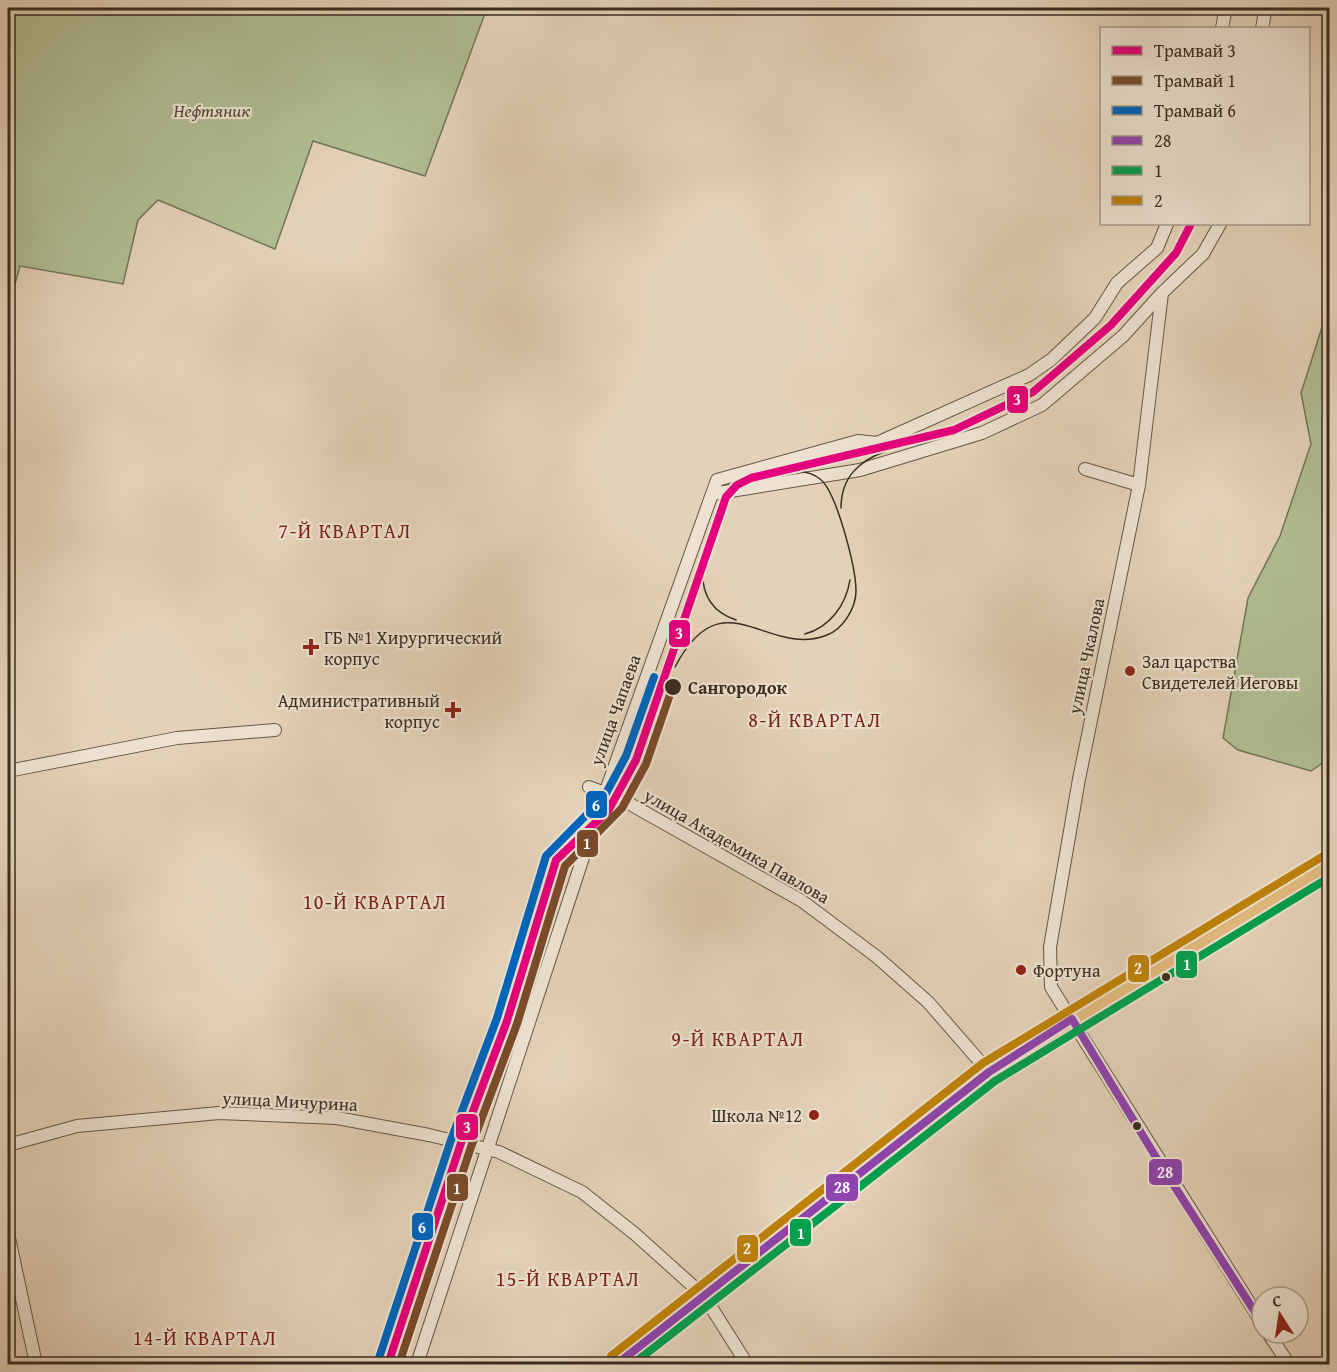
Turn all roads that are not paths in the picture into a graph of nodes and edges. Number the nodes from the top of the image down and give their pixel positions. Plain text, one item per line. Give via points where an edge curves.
1 (1226, 8) edge
2 (1266, 8) edge
3 (1222, 27) edge
4 (1262, 27) edge
5 (1167, 225) edge
6 (1219, 225) edge
7 (1162, 293) junction
8 (1084, 469) dead end
9 (1139, 485) junction
10 (712, 494) junction
11 (274, 730) dead end
12 (8, 771) edge
13 (590, 787) dead end
14 (605, 793) junction
15 (1329, 864) edge
16 (1072, 1019) junction
17 (989, 1072) junction
18 (8, 1145) edge
19 (486, 1149) junction
20 (8, 1233) edge
21 (704, 1296) junction
22 (1250, 1304) edge
23 (1276, 1345) edge
24 (36, 1365) edge
25 (417, 1365) edge
26 (617, 1365) edge
27 (747, 1365) edge
28 (1289, 1365) edge

1 - 3 street
2 - 4 street
5 - 10 street, улица Чапаева via 1157,248 1117,283 1095,318 1029,375 877,443 858,441 717,480
6 - 7 street via 1203,254
7 - 9 street, улица Чкалова
7 - 10 street via 1123,336 1042,405 982,433 860,470
8 - 9 street
9 - 16 street, улица Чкалова via 1079,780 1050,947 1051,987
10 - 14 street, улица Чапаева
11 - 12 street via 177,738
13 - 14 street, улица Академика Павлова
14 - 17 street, улица Академика Павлова via 802,901 877,957 928,1002
14 - 19 street, улица Чапаева
15 - 16 main road
16 - 17 main road
16 - 22 street, улица Чкалова
17 - 21 main road
18 - 19 street, улица Мичурина via 77,1126 219,1113 337,1118
19 - 21 street, улица Мичурина via 582,1192
19 - 25 street, улица Чапаева
20 - 24 street
21 - 26 main road
21 - 27 street, улица Мичурина
23 - 28 street

